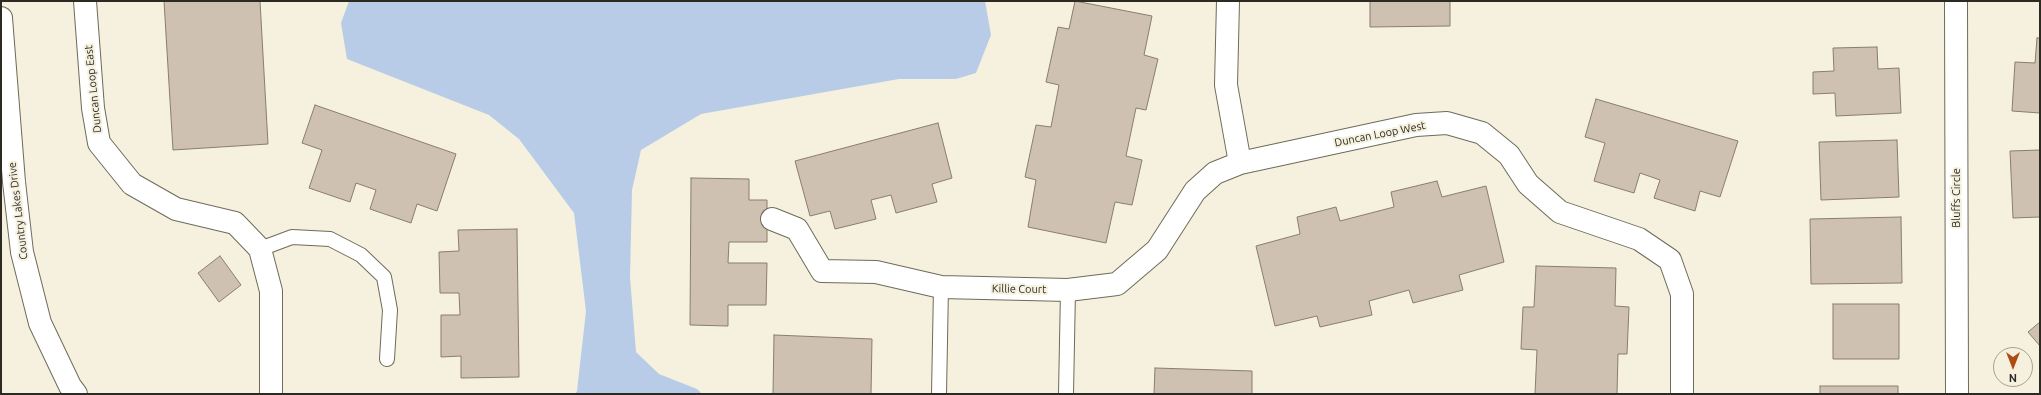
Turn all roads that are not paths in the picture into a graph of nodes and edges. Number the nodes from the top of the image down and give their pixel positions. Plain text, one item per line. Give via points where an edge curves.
1 (85, 1) edge
2 (1228, 1) edge
3 (1956, 1) edge
4 (1, 18) edge
5 (1240, 163) junction
6 (772, 219) dead end
7 (260, 249) junction
8 (941, 287) junction
9 (1068, 290) junction
10 (387, 359) dead end
11 (76, 394) edge
12 (271, 394) edge
13 (939, 394) edge
14 (1066, 394) edge
15 (1682, 394) edge
16 (1957, 394) edge

1 - 7 street, Duncan Loop East via 93,108 99,143 132,184 176,209 235,223
2 - 5 street via 1226,85
3 - 16 street, Bluffs Circle
4 - 11 street, Country Lakes Drive via 22,252 40,323
5 - 9 street, Killie Court via 1216,173 1195,191 1158,250 1117,284
5 - 15 street, Duncan Loop West via 1416,125 1448,123 1482,133 1509,155 1528,184 1560,212 1640,239 1670,260 1682,294
6 - 8 street, Killie Court via 797,229 822,271 876,272
7 - 10 lane via 292,237 330,239 361,255 384,277 390,310
7 - 12 street, Duncan Loop East via 271,292
8 - 9 street, Killie Court
8 - 13 lane
9 - 14 lane

